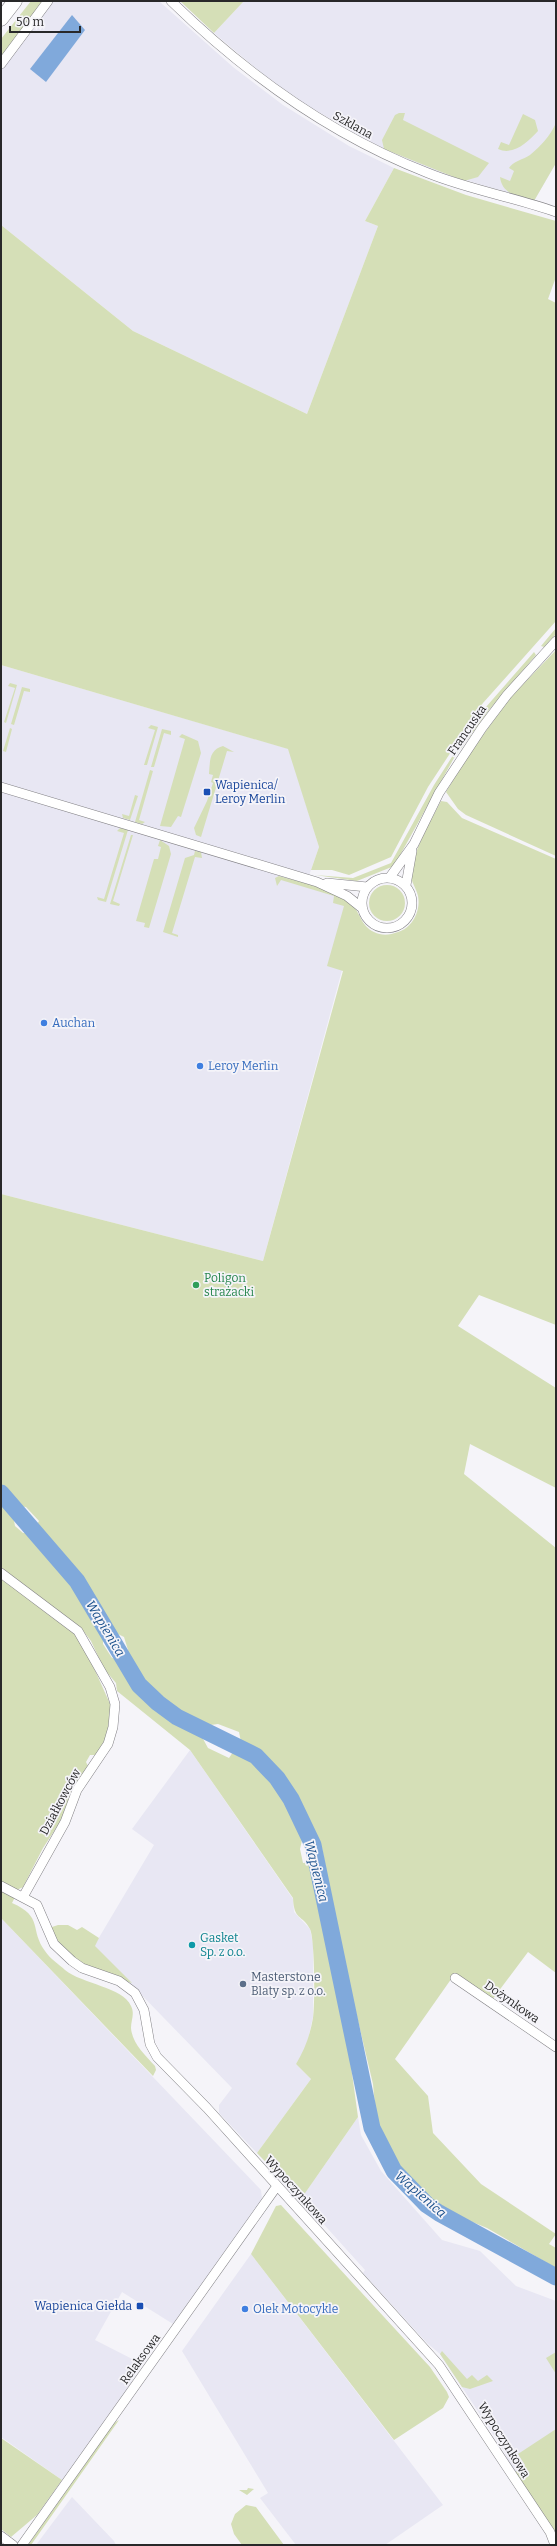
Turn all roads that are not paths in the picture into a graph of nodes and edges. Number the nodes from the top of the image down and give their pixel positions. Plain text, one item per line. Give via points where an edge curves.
1 (15, 1) edge
2 (48, 1) edge
3 (171, 1) edge
4 (1, 19) edge
5 (1, 64) edge
6 (556, 212) edge
7 (556, 641) edge
8 (1, 787) edge
9 (414, 844) junction
10 (390, 878) junction
11 (317, 882) junction
12 (406, 885) junction
13 (367, 887) junction
14 (362, 908) junction
15 (1, 1573) edge
16 (1, 1886) edge
17 (23, 1897) junction
18 (455, 1978) dead end
19 (556, 2047) edge
20 (277, 2186) junction
21 (1, 2536) edge
22 (13, 2545) edge
23 (22, 2545) edge
24 (556, 2545) edge

1 - 4 highway
2 - 5 street
3 - 6 street, Szklana via 266,84 344,134 435,176 484,193
7 - 9 street, Francuska via 507,695 482,728 448,779
8 - 11 street
9 - 10 street, Francuska
9 - 12 street, Francuska
10 - 12 street
10 - 13 street via 382,878
11 - 13 street
11 - 14 street via 347,896
12 - 14 street via 410,892 412,909 409,917 395,928 382,928 370,923
13 - 14 street
15 - 17 street, Działkowców via 78,1631 110,1687 115,1704 108,1744 77,1790 65,1822
16 - 17 street, Wypoczynkowa
17 - 20 street, Wypoczynkowa via 41,1910 52,1940 61,1952 82,1968 119,1981 135,1994 144,2010 150,2044 157,2056
18 - 19 street, Dożynkowa
20 - 23 street, Relaksowa
20 - 24 street, Wypoczynkowa via 449,2377
21 - 22 street

